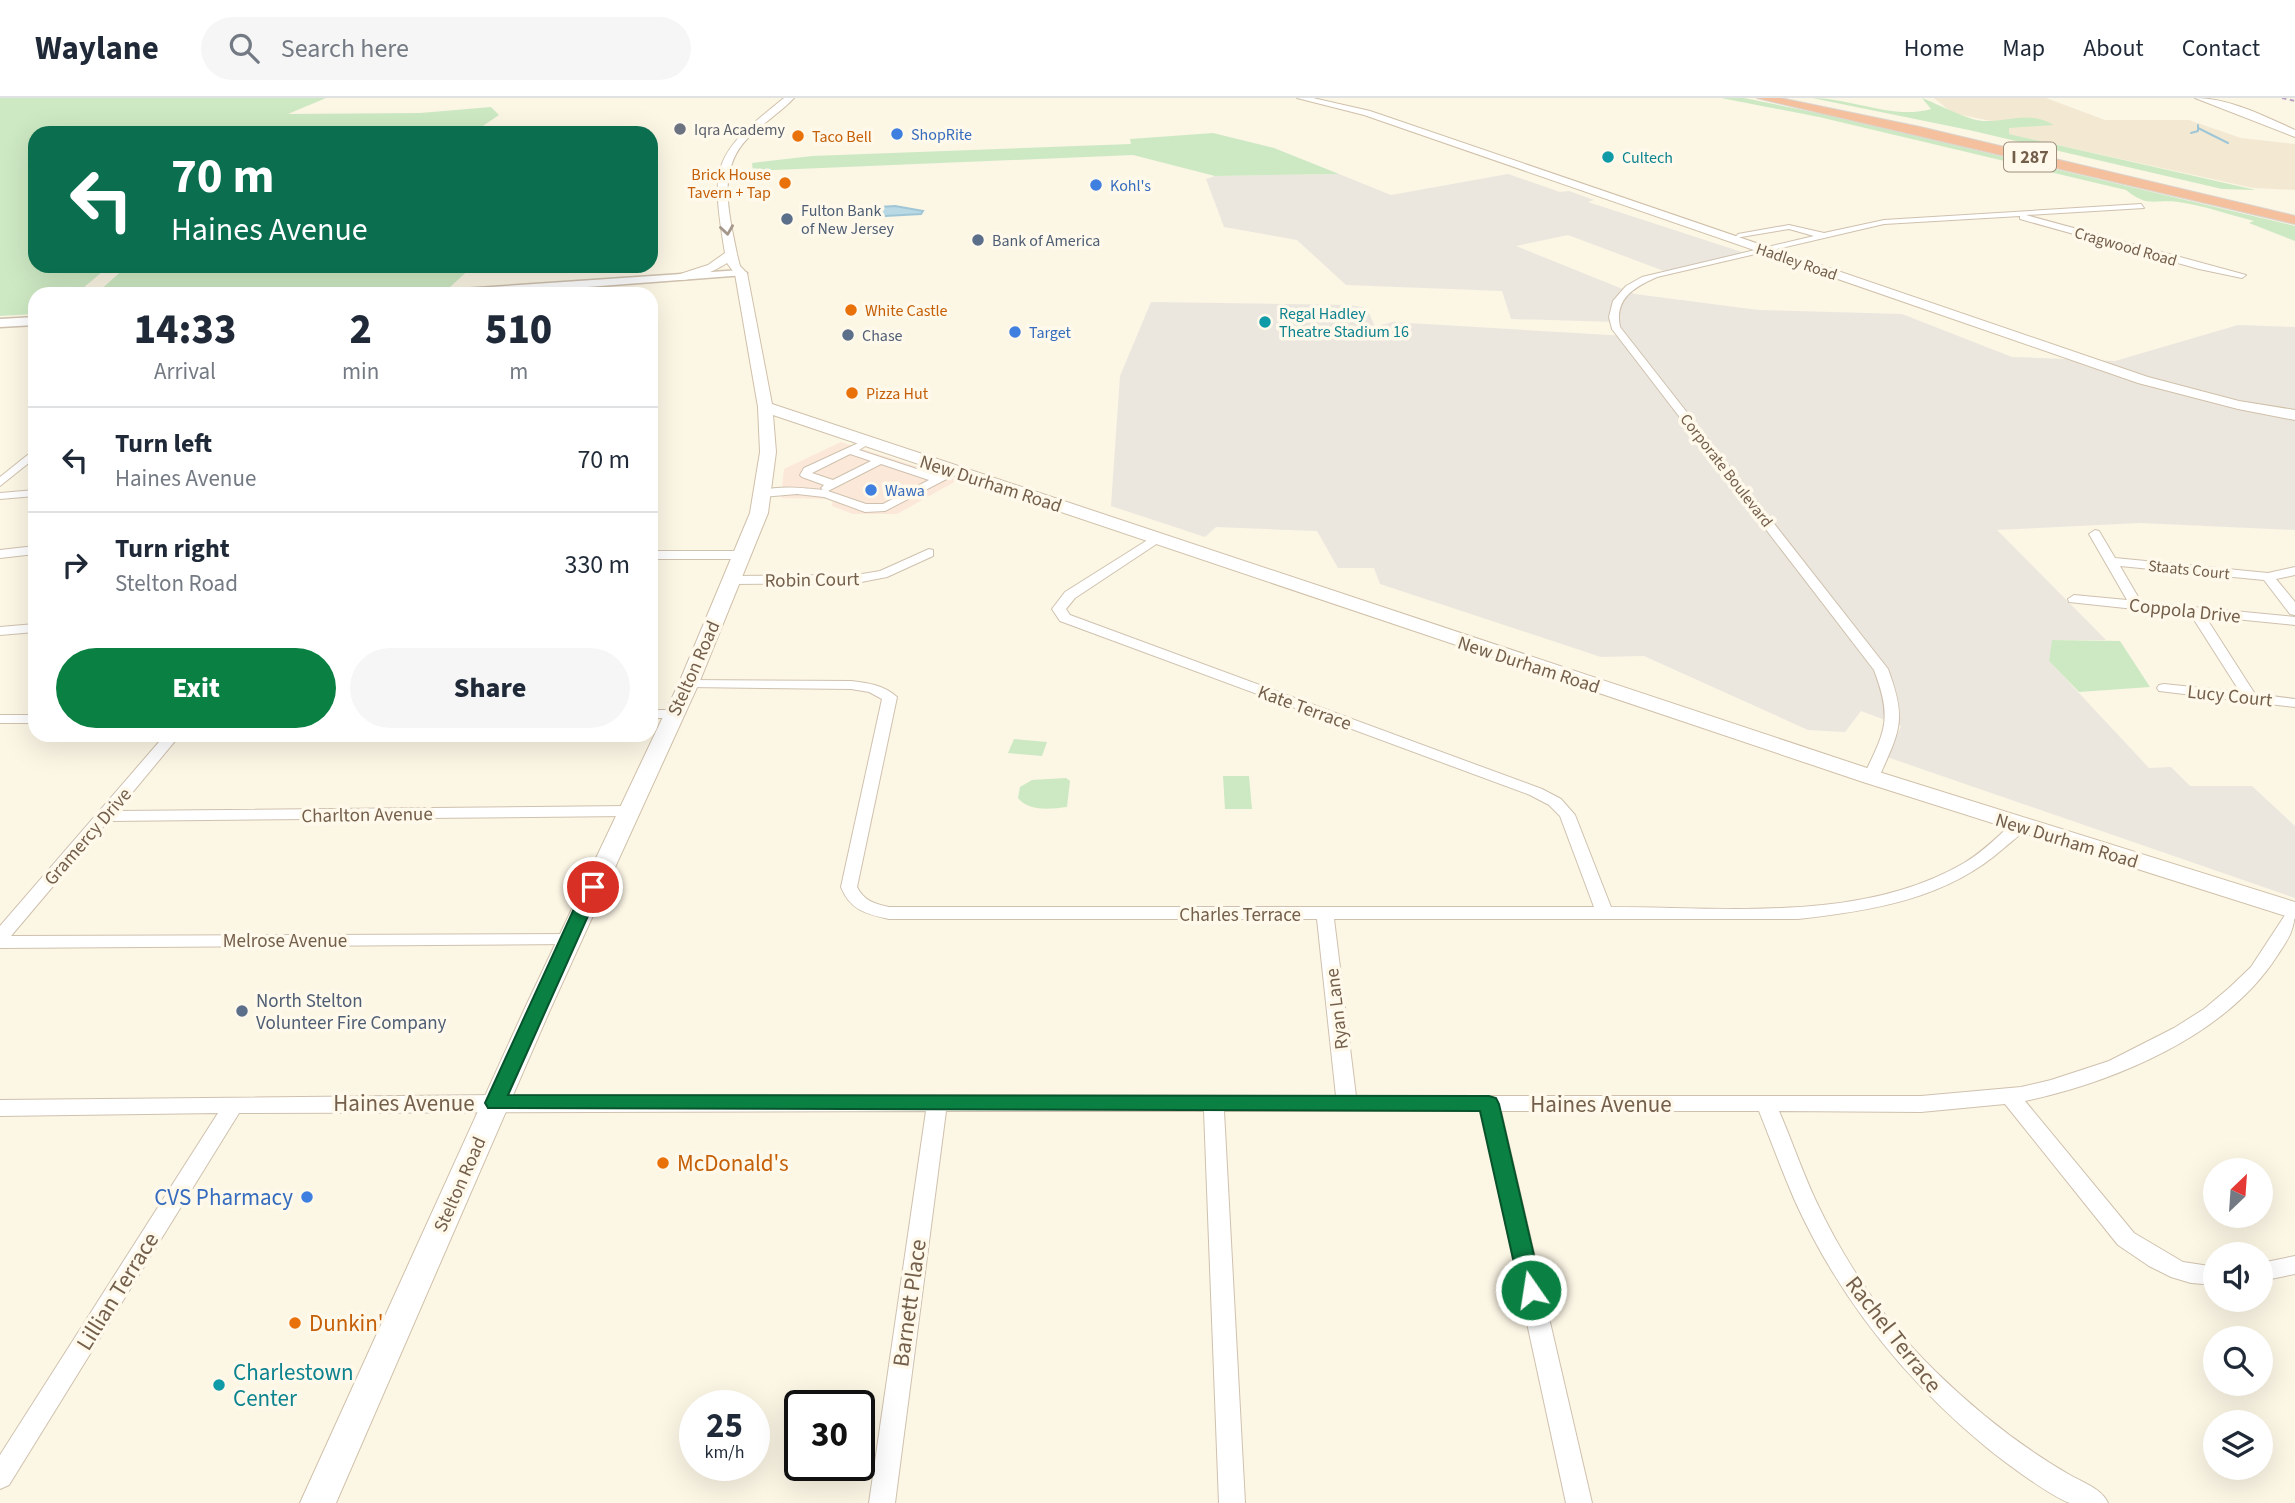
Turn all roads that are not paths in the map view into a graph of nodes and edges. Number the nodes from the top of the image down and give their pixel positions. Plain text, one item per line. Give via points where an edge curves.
1 (790, 98) edge
2 (802, 98) edge
3 (1301, 98) edge
4 (1322, 98) edge
5 (1763, 98) edge
6 (1799, 98) edge
7 (2199, 98) edge
8 (1373, 113) junction
9 (2295, 134) edge
10 (737, 163) dead end
11 (2141, 206) dead end
12 (2295, 211) edge
13 (2010, 214) junction
14 (2295, 220) edge
15 (1738, 236) junction
16 (1823, 236) junction
17 (744, 245) dead end
18 (1767, 249) junction
19 (731, 254) junction
20 (741, 273) junction
21 (2242, 275) dead end
22 (677, 277) junction
23 (542, 287) edge
24 (28, 321) edge
25 (0, 323) edge
26 (765, 407) junction
27 (2295, 408) edge
28 (2295, 415) edge
29 (816, 424) junction
30 (767, 433) junction
31 (867, 442) junction
32 (849, 450) junction
33 (28, 458) edge
34 (881, 460) junction
35 (948, 475) junction
36 (0, 483) edge
37 (830, 489) junction
38 (28, 494) edge
39 (761, 494) junction
40 (0, 496) edge
41 (2095, 534) dead end
42 (1157, 538) junction
43 (28, 551) edge
44 (929, 553) dead end
45 (0, 554) edge
46 (658, 555) edge
47 (744, 555) junction
48 (2110, 561) junction
49 (2295, 570) edge
50 (2268, 576) junction
51 (732, 580) junction
52 (2074, 599) dead end
53 (2136, 605) junction
54 (2195, 611) junction
55 (2295, 611) edge
56 (2295, 621) edge
57 (28, 629) edge
58 (0, 631) edge
59 (689, 683) junction
60 (2164, 688) dead end
61 (2250, 697) junction
62 (2295, 703) edge
63 (658, 714) edge
64 (673, 714) junction
65 (8, 719) edge
66 (28, 719) edge
67 (0, 734) edge
68 (167, 742) edge
69 (1871, 777) junction
70 (628, 811) junction
71 (106, 817) junction
72 (2020, 826) junction
73 (1604, 912) junction
74 (2295, 912) edge
75 (1325, 915) junction
76 (569, 938) junction
77 (0, 939) edge
78 (2009, 1095) junction
79 (495, 1103) junction
80 (937, 1103) junction
81 (1214, 1103) junction
82 (1347, 1103) junction
83 (1489, 1104) junction
84 (1766, 1104) junction
85 (234, 1105) junction
86 (0, 1108) edge
87 (2295, 1265) edge
88 (2273, 1270) edge
89 (2203, 1274) edge
90 (0, 1477) edge
91 (2078, 1499) edge
92 (318, 1503) edge
93 (882, 1503) edge
94 (1232, 1503) edge
95 (1579, 1503) edge

1 -> 19 main road, Stelton Road via 737,143 724,163
2 - 10 main road via 746,149
3 - 8 main road, Hadley Road
4 - 8 main road, Hadley Road
5 - 14 highway, I 287
6 - 12 highway, I 287
7 - 9 main road
8 - 15 main road, Hadley Road
8 - 18 main road, Hadley Road
11 - 13 street, Cragwood Road
13 - 16 street, Cragwood Road via 1893,221
13 - 21 street, Cragwood Road
15 - 16 street, Cragwood Road via 1789,227
15 - 18 main road, Hadley Road
16 - 18 street, Cragwood Road
17 - 20 main road, Stelton Road via 746,266
18 - 27 main road, Hadley Road via 2161,379
18 - 28 main road, Hadley Road via 2143,380
18 - 69 street, Corporate Boulevard via 1641,280 1616,301 1611,315 1615,327 1881,669 1893,698 1896,723
19 - 20 main road, Stelton Road
19 - 22 main road via 718,265
20 - 22 street
20 - 26 main road, Stelton Road
22 - 23 street
24 - 25 street
26 - 29 main road, New Durham Road
26 - 30 main road, Stelton Road
29 - 30 main road via 783,426
29 - 31 main road, New Durham Road
30 - 39 main road, Stelton Road
31 - 32 street
31 - 35 main road, New Durham Road
32 - 34 street
32 - 37 street via 808,470 806,475
33 - 36 street
34 - 35 street
34 - 37 street
35 - 37 street via 886,507 864,508
35 - 42 main road, New Durham Road
37 - 39 street
38 - 40 street
39 - 47 main road, Stelton Road
41 - 48 street
42 - 69 main road, New Durham Road
42 - 73 street, Kate Terrace via 1070,595 1059,609 1065,618 1555,802 1567,816
43 - 45 street
44 - 51 street, Robin Court via 868,578
46 - 47 street
47 - 51 main road, Stelton Road
48 - 50 street, Staats Court
48 - 53 street
49 - 50 street, Staats Court
50 - 55 street
51 - 59 main road, Stelton Road
52 - 53 street, Coppola Drive
53 - 54 street, Coppola Drive
54 - 56 street, Coppola Drive
54 - 61 street
57 - 58 street
59 - 64 main road, Stelton Road
59 - 75 street, Charles Terrace via 851,685 873,688 890,697 849,887 853,900 867,909 902,913
60 - 61 street, Lucy Court
61 - 62 street, Lucy Court
63 - 64 street
64 - 70 main road, Stelton Road
65 - 66 street
65 - 67 street
68 - 71 street, Gramercy Drive
69 - 72 main road, New Durham Road
70 - 71 street, Charlton Avenue
70 - 76 main road, Stelton Road
71 - 77 street, Gramercy Drive
72 - 73 street, Charles Terrace via 1972,866 1941,882 1862,907 1798,913
72 - 74 main road, New Durham Road
73 - 75 street, Charles Terrace
74 - 78 street, Haines Avenue via 2258,970 2224,1004 2171,1040 2103,1070
75 - 82 street, Ryan Lane
76 - 77 street, Melrose Avenue
76 - 79 main road, Stelton Road
78 - 84 street, Haines Avenue via 1921,1104
78 - 89 street via 2126,1239 2180,1271
79 - 80 street, Haines Avenue
79 - 85 street, Haines Avenue
79 - 92 main road, Stelton Road
80 - 81 street, Haines Avenue
80 - 93 street, Barnett Place
81 - 82 street, Haines Avenue
81 - 94 street
82 - 83 street, Haines Avenue
83 - 84 street, Haines Avenue
83 - 95 street
84 - 91 street, Rachel Terrace via 1807,1204 1839,1265 1920,1375 1980,1431
85 - 86 street, Haines Avenue
85 - 90 street, Lillian Terrace
87 - 88 street

